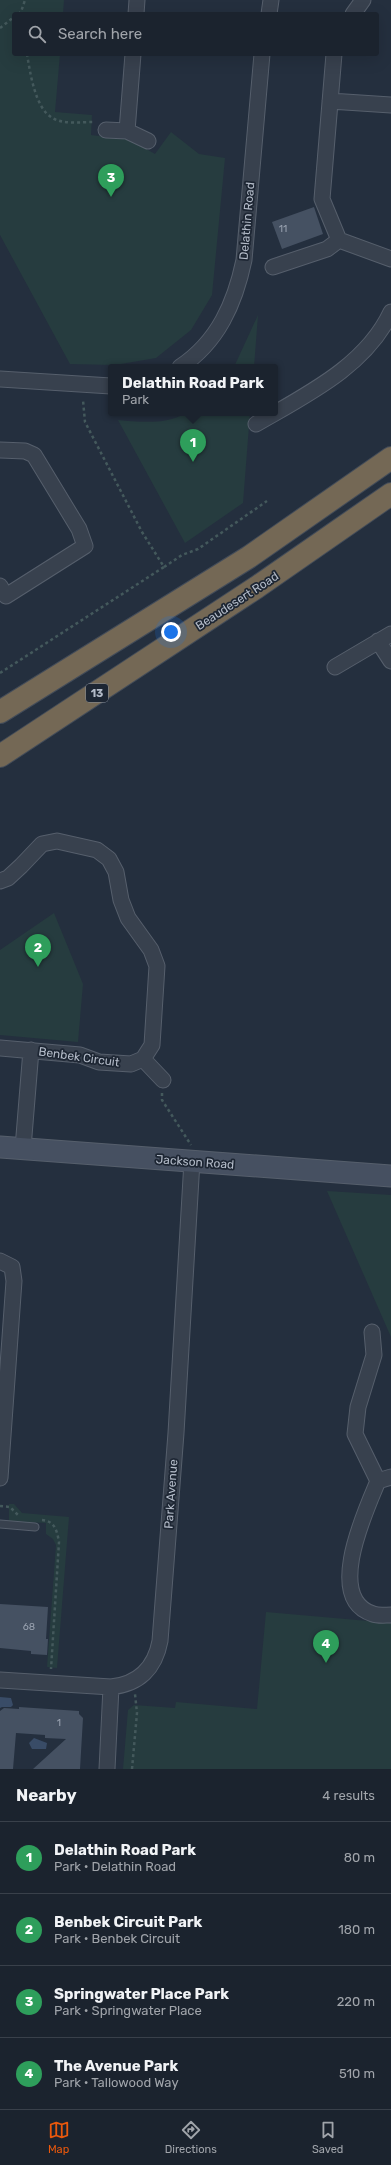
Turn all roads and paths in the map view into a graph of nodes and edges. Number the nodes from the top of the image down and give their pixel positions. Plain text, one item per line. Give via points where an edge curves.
1 (25, 0) edge
2 (137, 0) edge
3 (271, 0) edge
4 (364, 0) edge
5 (20, 12) edge
6 (136, 12) edge
7 (269, 12) edge
8 (355, 12) edge
9 (12, 19) edge
10 (0, 28) edge
11 (27, 56) edge
12 (133, 56) edge
13 (262, 56) edge
14 (334, 56) edge
15 (330, 101) junction
16 (391, 105) edge
17 (106, 130) joint
18 (127, 131) junction
19 (148, 141) dead end
20 (339, 240) junction
21 (391, 259) edge
22 (273, 267) dead end
23 (391, 312) edge
24 (185, 364) edge
25 (0, 379) edge
26 (108, 386) edge
27 (83, 400) dead end
28 (278, 411) edge
29 (270, 416) edge
30 (256, 424) dead end
31 (0, 450) edge
32 (391, 458) edge
33 (391, 494) edge
34 (267, 501) dead end
35 (164, 567) junction
36 (2, 594) edge
37 (385, 638) edge
38 (391, 661) edge
39 (335, 667) dead end
40 (0, 673) edge
41 (0, 712) edge
42 (0, 756) edge
43 (0, 881) edge
44 (0, 1048) edge
45 (31, 1050) junction
46 (143, 1059) junction
47 (163, 1080) joint
48 (0, 1147) edge
49 (23, 1148) junction
50 (192, 1162) junction
51 (391, 1176) edge
52 (0, 1261) edge
53 (372, 1332) dead end
54 (0, 1478) edge
55 (384, 1479) edge
56 (0, 1506) edge
57 (19, 1517) dead end
58 (41, 1520) dead end
59 (0, 1524) edge
60 (35, 1527) dead end
61 (391, 1615) edge
62 (0, 1680) edge
63 (131, 1682) junction
64 (50, 1683) junction
65 (112, 1687) junction
66 (107, 1769) edge
67 (132, 1769) edge

1 - 5 path
2 - 6 street
3 - 7 street
4 - 8 street
9 - 10 path
11 - 17 path via 30,76 42,109 52,118 70,122 98,122
12 - 18 street
13 - 24 street, Delathin Road via 244,260 240,280 233,302 221,325
14 - 15 street
15 - 16 street
15 - 20 street via 322,199
17 - 18 street
18 - 19 street
20 - 21 street
20 - 22 street via 327,249
23 - 28 street via 384,327 352,362 321,387
25 - 26 street
27 - 35 path via 85,422 142,532
29 - 30 street
31 - 36 street via 34,455 79,529 85,546
32 - 41 highway via 249,557
33 - 42 highway, Beaudesert Road / 13 via 257,588
34 - 35 path via 198,549 182,555
35 - 40 path
37 - 38 street
37 - 39 street
43 - 46 street via 8,878 42,844 57,841 97,850 109,859 116,872 121,900 128,918 151,950 156,966 152,1044
44 - 45 street, Benbek Circuit
45 - 46 street, Benbek Circuit via 80,1055 99,1062 131,1064
45 - 49 street, Benbek Circuit
46 - 47 street
47 - 50 path via 162,1100 190,1142
48 - 49 street, Jackson Road
49 - 50 street, Jackson Road
50 - 51 street, Jackson Road
50 - 63 street, Park Avenue via 160,1641 158,1655 149,1669
52 - 54 street via 12,1267 14,1281
53 - 55 street via 374,1355 358,1407 355,1434
55 - 61 street via 360,1527 349,1568 351,1588 357,1604 372,1614
56 - 57 path via 10,1507
58 - 64 path via 50,1522 56,1528 59,1542
59 - 60 lane
62 - 64 street, Park Avenue
63 - 65 street, Park Avenue
63 - 67 path via 137,1713
64 - 65 street, Park Avenue
65 - 66 street

